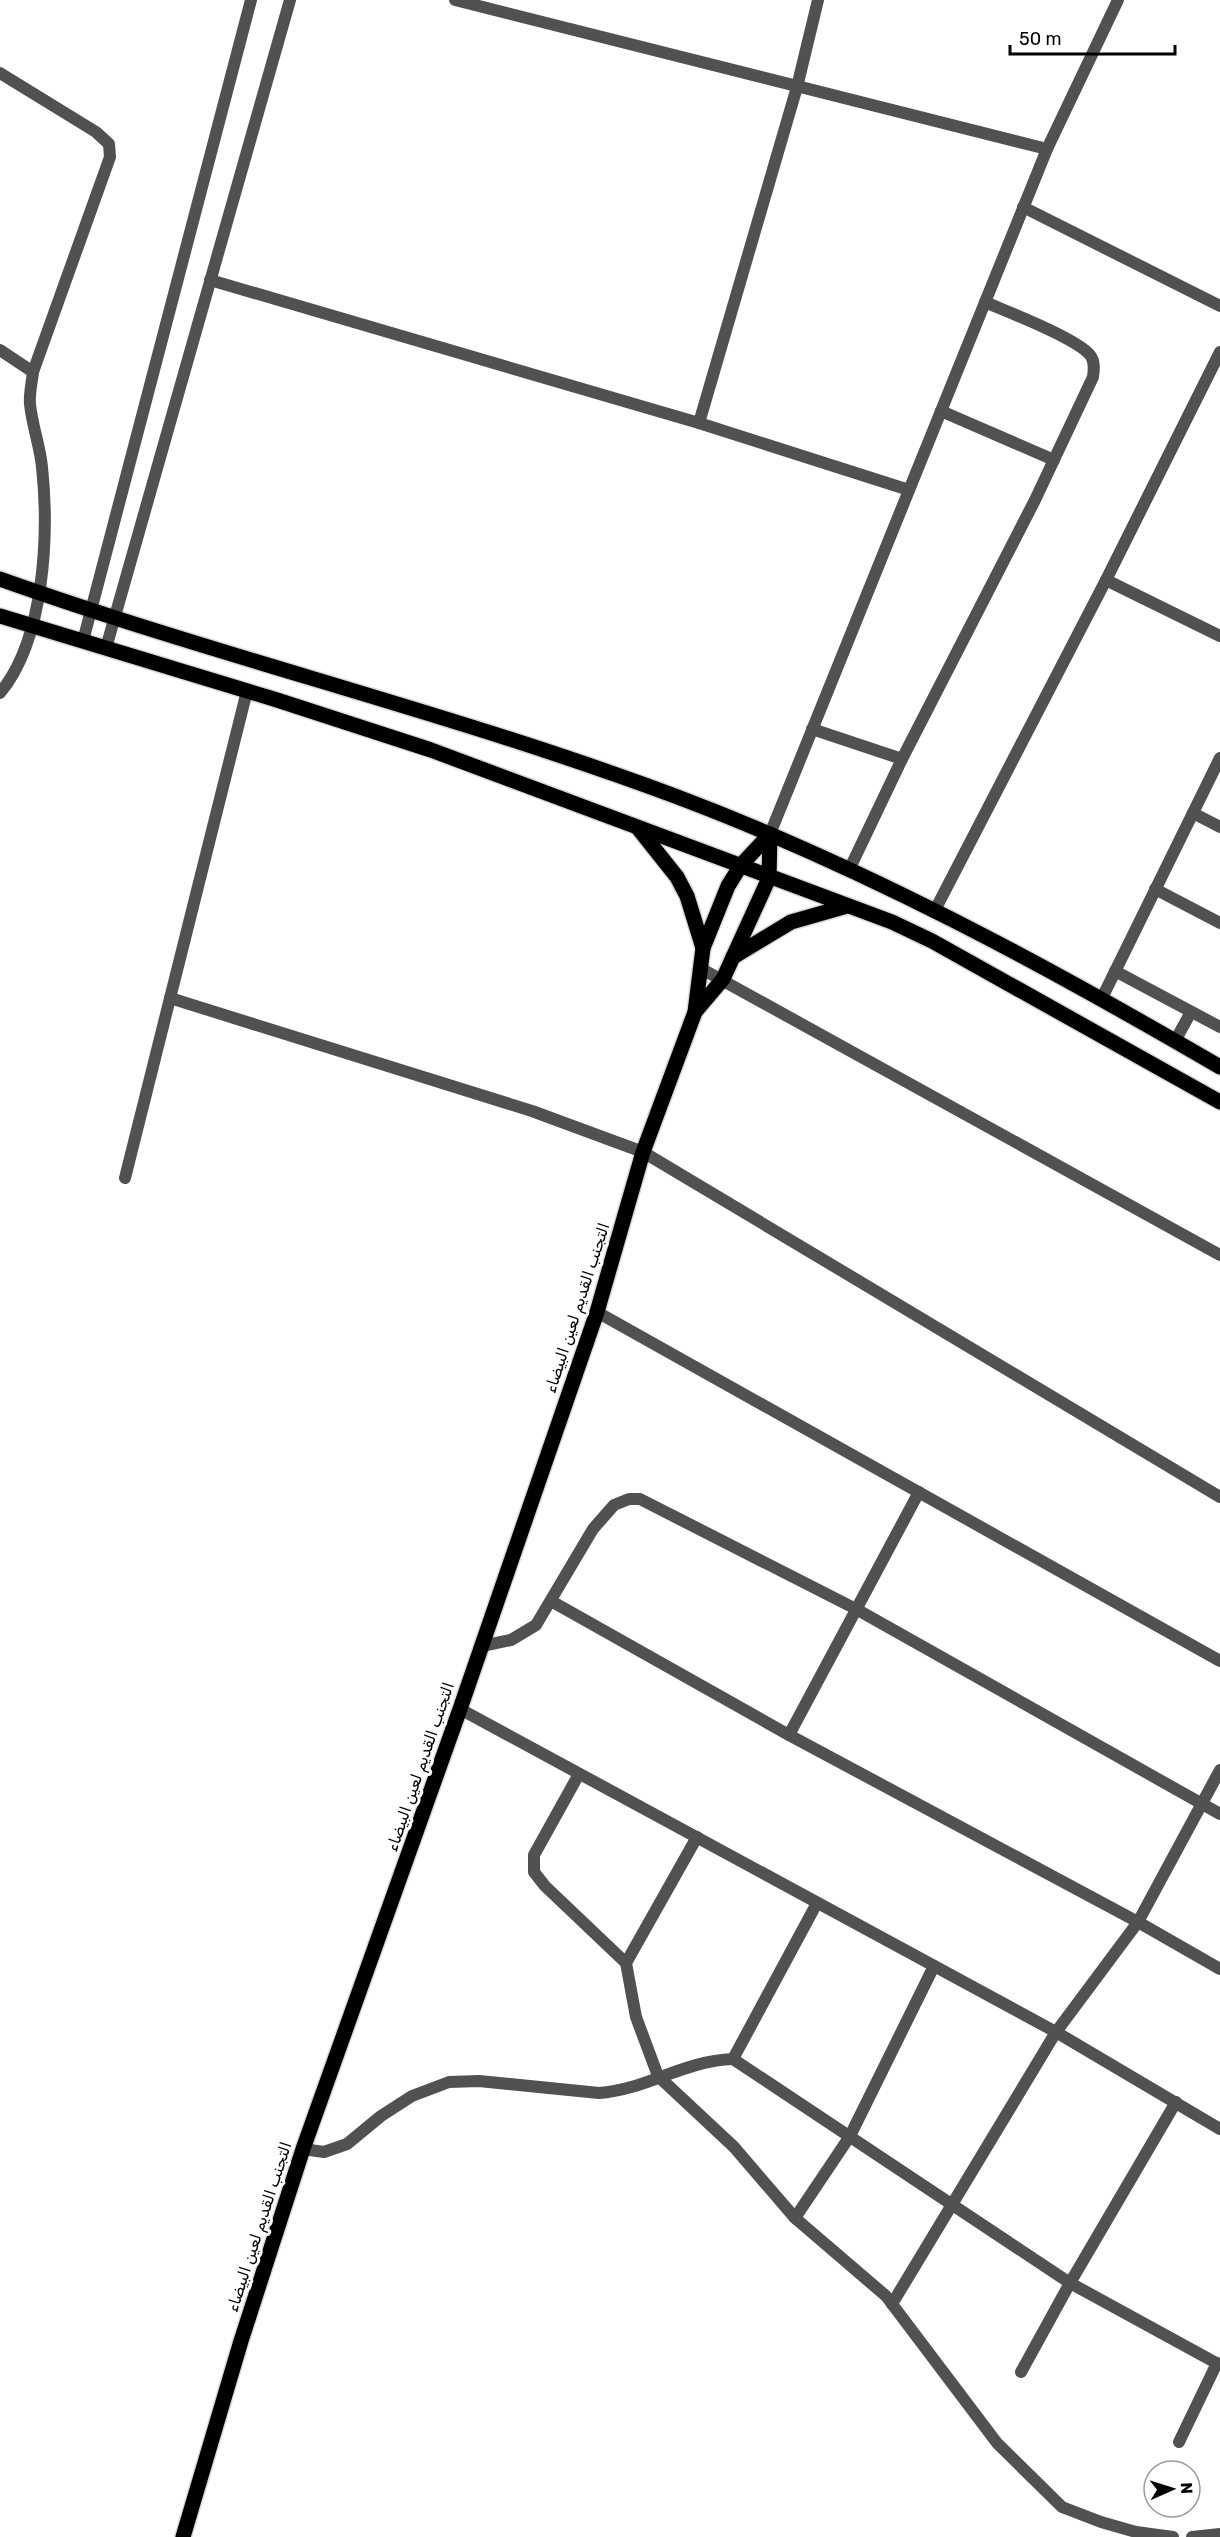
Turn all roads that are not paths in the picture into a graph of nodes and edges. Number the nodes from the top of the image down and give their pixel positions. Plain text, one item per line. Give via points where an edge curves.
1 (251, 0) edge
2 (290, 0) edge
3 (456, 0) edge
4 (818, 0) edge
5 (1118, 0) edge
6 (0, 73) edge
7 (797, 87) junction
8 (1047, 149) junction
9 (1023, 207) junction
10 (210, 280) junction
11 (985, 302) junction
12 (1220, 306) edge
13 (0, 350) edge
14 (1220, 352) edge
15 (33, 372) junction
16 (941, 411) junction
17 (699, 423) junction
18 (1054, 460) junction
19 (909, 490) junction
20 (0, 579) edge
21 (1106, 580) junction
22 (40, 593) junction
23 (91, 611) junction
24 (0, 616) edge
25 (115, 618) junction
26 (32, 626) junction
27 (1220, 636) edge
28 (83, 641) junction
29 (106, 648) junction
30 (247, 691) junction
31 (0, 693) edge
32 (812, 729) junction
33 (1220, 758) edge
34 (902, 759) junction
35 (1193, 813) junction
36 (1220, 827) edge
37 (638, 828) junction
38 (770, 834) junction
39 (741, 865) junction
40 (850, 868) junction
41 (769, 878) junction
42 (1155, 889) junction
43 (847, 906) junction
44 (934, 912) junction
45 (1220, 923) edge
46 (703, 948) junction
47 (733, 957) junction
48 (700, 968) junction
49 (1115, 971) junction
50 (723, 979) junction
51 (170, 998) junction
52 (1102, 998) junction
53 (695, 1012) junction
54 (1191, 1012) junction
55 (1220, 1027) edge
56 (1175, 1041) junction
57 (1220, 1067) edge
58 (1220, 1102) edge
59 (644, 1152) junction
60 (125, 1178) dead end
61 (1220, 1255) edge
62 (597, 1312) junction
63 (919, 1492) junction
64 (1220, 1497) edge
65 (551, 1601) junction
66 (856, 1609) junction
67 (482, 1646) junction
68 (1220, 1661) edge
69 (460, 1709) junction
70 (789, 1735) junction
71 (1220, 1770) edge
72 (579, 1774) junction
73 (1202, 1804) junction
74 (1220, 1814) edge
75 (697, 1837) junction
76 (817, 1903) junction
77 (1138, 1922) junction
78 (626, 1963) junction
79 (934, 1966) junction
80 (1220, 1969) edge
81 (1056, 2032) junction
82 (733, 2060) junction
83 (658, 2076) junction
84 (1176, 2102) junction
85 (1220, 2129) edge
86 (850, 2136) junction
87 (303, 2149) junction
88 (953, 2205) junction
89 (795, 2218) junction
90 (1070, 2283) junction
91 (892, 2304) junction
92 (1219, 2364) edge
93 (1021, 2372) dead end
94 (1179, 2442) dead end
95 (1220, 2534) edge
96 (183, 2537) edge
97 (1173, 2537) edge
98 (1192, 2537) edge

1 - 23 street
2 - 10 street
3 - 7 street
4 - 7 street
5 - 8 street
6 - 15 street via 109,144 110,157
7 - 8 street
7 - 17 street
8 - 9 street
9 - 11 street
9 - 12 street
10 - 17 street
10 - 25 street
11 - 16 street
11 - 18 street via 1074,342 1093,360 1093,377
13 - 15 street
14 - 21 street
15 - 22 street via 30,403 42,465 45,509
16 - 18 street
16 - 19 street
17 - 19 street
18 - 34 street
19 - 32 street
20 - 22 main road
21 - 27 street
21 - 44 street
22 - 23 main road
22 - 26 street
23 - 25 main road
23 - 28 street
24 - 26 main road
25 - 29 street
25 - 38 main road via 549,752
26 - 28 main road
26 - 31 street via 22,657
28 - 29 main road
29 - 30 main road
30 - 37 main road via 431,750
30 - 51 street
32 - 34 street
32 - 38 street
33 - 35 street
34 - 40 street
35 - 36 street
35 - 42 street
37 - 39 main road
37 - 46 main road via 677,877
38 - 39 main road
38 - 40 main road
38 - 41 main road
39 - 41 main road
39 - 46 main road via 728,886
40 - 44 main road
41 - 43 main road
41 - 47 main road
42 - 45 street
42 - 49 street
43 - 47 main road via 791,922
43 - 58 main road via 932,941
44 - 52 main road
46 - 48 main road
47 - 50 main road
48 - 50 street
48 - 53 main road
49 - 52 street
49 - 54 street
50 - 53 main road
50 - 61 street
51 - 59 street via 532,1111
51 - 60 street
52 - 56 main road
53 - 59 main road, التجنب القديم لعين البيضاء
54 - 55 street
54 - 56 street
56 - 57 main road
59 - 62 main road, التجنب القديم لعين البيضاء
59 - 64 street
62 - 63 street
62 - 67 main road, التجنب القديم لعين البيضاء
63 - 66 street
63 - 68 street
65 - 66 street via 592,1528 614,1505 640,1498
65 - 67 street via 536,1625 510,1640
65 - 70 street
66 - 70 street
66 - 73 street
67 - 69 main road, التجنب القديم لعين البيضاء
69 - 72 street
69 - 87 main road, التجنب القديم لعين البيضاء
70 - 77 street
71 - 73 street
72 - 75 street
72 - 78 street via 534,1855 534,1872
73 - 74 street
73 - 77 street
75 - 76 street
75 - 78 street
76 - 79 street
76 - 82 street
77 - 80 street
77 - 81 street
78 - 83 street via 636,2018
79 - 81 street
79 - 86 street
81 - 84 street
81 - 88 street
82 - 83 street via 692,2065
82 - 86 street
83 - 87 street via 617,2092 599,2093 449,2082 412,2096 347,2144 324,2152
83 - 89 street via 734,2147
84 - 85 street
84 - 90 street
86 - 88 street
86 - 89 street
87 - 96 main road, التجنب القديم لعين البيضاء via 240,2341
88 - 90 street
88 - 91 street
89 - 91 street
90 - 92 street
90 - 93 street
91 - 97 street via 997,2443 1062,2507 1110,2525
92 - 94 street
95 - 98 street

